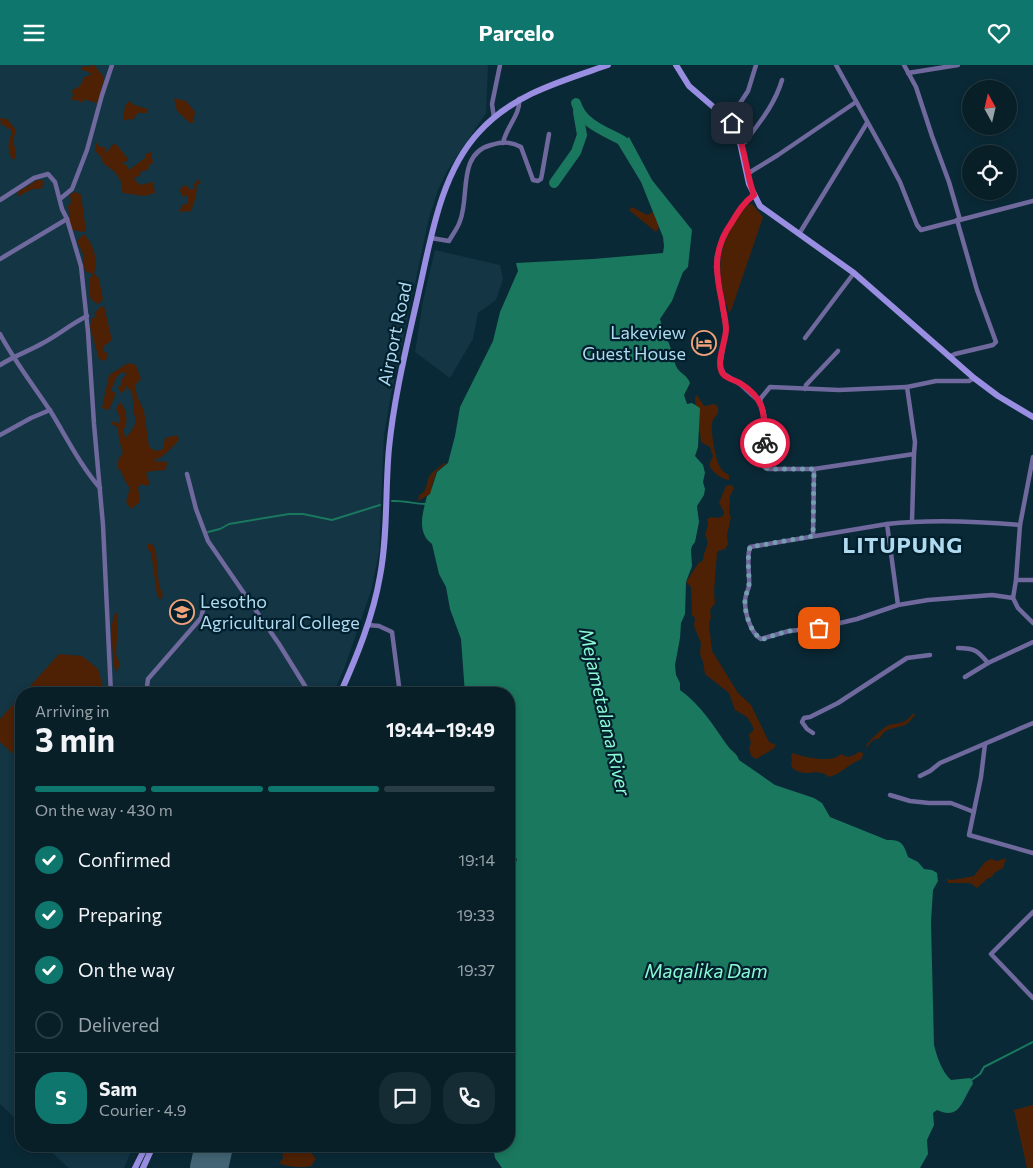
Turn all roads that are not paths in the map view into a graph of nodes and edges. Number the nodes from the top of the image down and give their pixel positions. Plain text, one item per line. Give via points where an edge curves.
1 (112, 65) edge
2 (500, 65) edge
3 (608, 65) edge
4 (676, 65) edge
5 (756, 65) edge
6 (836, 65) edge
7 (904, 65) edge
8 (958, 65) edge
9 (908, 73) junction
10 (782, 80) dead end
11 (519, 99) junction
12 (856, 102) junction
13 (494, 118) junction
14 (730, 120) junction
15 (867, 123) junction
16 (549, 134) dead end
17 (503, 143) junction
18 (741, 143) junction
19 (747, 174) junction
20 (754, 195) junction
21 (60, 199) junction
22 (0, 200) edge
23 (1033, 201) edge
24 (67, 219) junction
25 (959, 220) junction
26 (799, 234) junction
27 (431, 238) junction
28 (0, 259) edge
29 (854, 273) junction
30 (87, 316) junction
31 (0, 334) edge
32 (805, 338) dead end
33 (838, 351) dead end
34 (12, 357) junction
35 (949, 357) junction
36 (0, 365) edge
37 (974, 378) junction
38 (907, 387) junction
39 (805, 389) junction
40 (760, 402) junction
41 (50, 410) junction
42 (1033, 417) edge
43 (0, 435) edge
44 (914, 454) junction
45 (1033, 457) edge
46 (814, 469) junction
47 (187, 474) dead end
48 (100, 488) junction
49 (912, 521) junction
50 (887, 524) junction
51 (1020, 525) junction
52 (813, 536) junction
53 (1016, 580) junction
54 (1033, 580) edge
55 (1013, 598) junction
56 (898, 605) junction
57 (204, 606) dead end
58 (1033, 623) edge
59 (368, 625) junction
60 (1033, 642) edge
61 (958, 648) dead end
62 (930, 655) dead end
63 (988, 663) junction
64 (965, 677) dead end
65 (111, 687) edge
66 (147, 687) edge
67 (306, 687) edge
68 (343, 687) edge
69 (399, 687) edge
70 (1033, 723) edge
71 (813, 733) dead end
72 (985, 744) junction
73 (920, 776) dead end
74 (890, 795) dead end
75 (974, 813) junction
76 (1033, 853) edge
77 (1033, 912) edge
78 (1033, 998) edge
79 (143, 1152) edge
80 (150, 1152) edge
81 (135, 1168) edge
82 (143, 1168) edge

1 - 21 street via 72,189
2 - 13 street via 492,104
3 - 11 main road, Airport Road
4 - 14 main road via 689,86
5 - 14 street via 748,91
6 - 12 street
7 - 9 street
8 - 9 street
9 - 25 street via 916,87
10 - 18 street via 767,114
11 - 13 main road, Airport Road
11 - 17 street via 520,107
12 - 15 street
12 - 19 street
13 - 27 main road, Airport Road via 479,131 456,167 443,192
14 - 18 main road
15 - 25 street via 900,182 919,228
15 - 26 street
16 - 17 street via 545,163 538,181 533,180 521,147
17 - 27 street via 484,147 470,162 460,222 449,241
18 - 19 main road
19 - 20 main road
20 - 26 main road via 766,212
20 - 40 street via 722,236 716,267 726,330 720,366 724,374 740,383
21 - 22 street via 55,182 48,174 34,178
21 - 24 street
23 - 25 street
24 - 28 street
24 - 30 street via 81,266
25 - 35 street via 977,290 996,342
26 - 29 main road
27 - 59 main road, Airport Road via 397,397 389,449 384,546
29 - 32 street
29 - 35 main road
30 - 34 street via 43,343
30 - 48 street
31 - 34 street
33 - 39 street
34 - 36 street
34 - 41 street
35 - 37 main road
37 - 38 street
37 - 42 main road
38 - 39 street
38 - 44 street
39 - 40 street via 770,387
40 - 46 street via 765,418 764,467
41 - 43 street
41 - 48 street via 87,473
44 - 46 street
44 - 49 street
45 - 51 street
46 - 52 street
47 - 67 street via 208,541
48 - 65 street
49 - 50 street
49 - 51 street
50 - 52 street
50 - 56 street
51 - 53 street
52 - 56 street via 750,547 749,587 745,601 748,618 758,637 766,639 789,631 819,628
53 - 54 street
53 - 55 street
55 - 56 street via 992,595
55 - 58 street
57 - 66 street via 201,618 148,679
59 - 68 main road, Airport Road
59 - 69 street via 392,632
60 - 63 street
61 - 63 street via 978,651
62 - 71 street via 907,658 838,703 804,718 802,722
63 - 64 street
70 - 72 street
72 - 73 street via 940,763
72 - 75 street
74 - 75 street via 910,801 951,803
75 - 76 street via 969,835
77 - 78 street via 991,954
79 - 81 main road
80 - 82 main road

